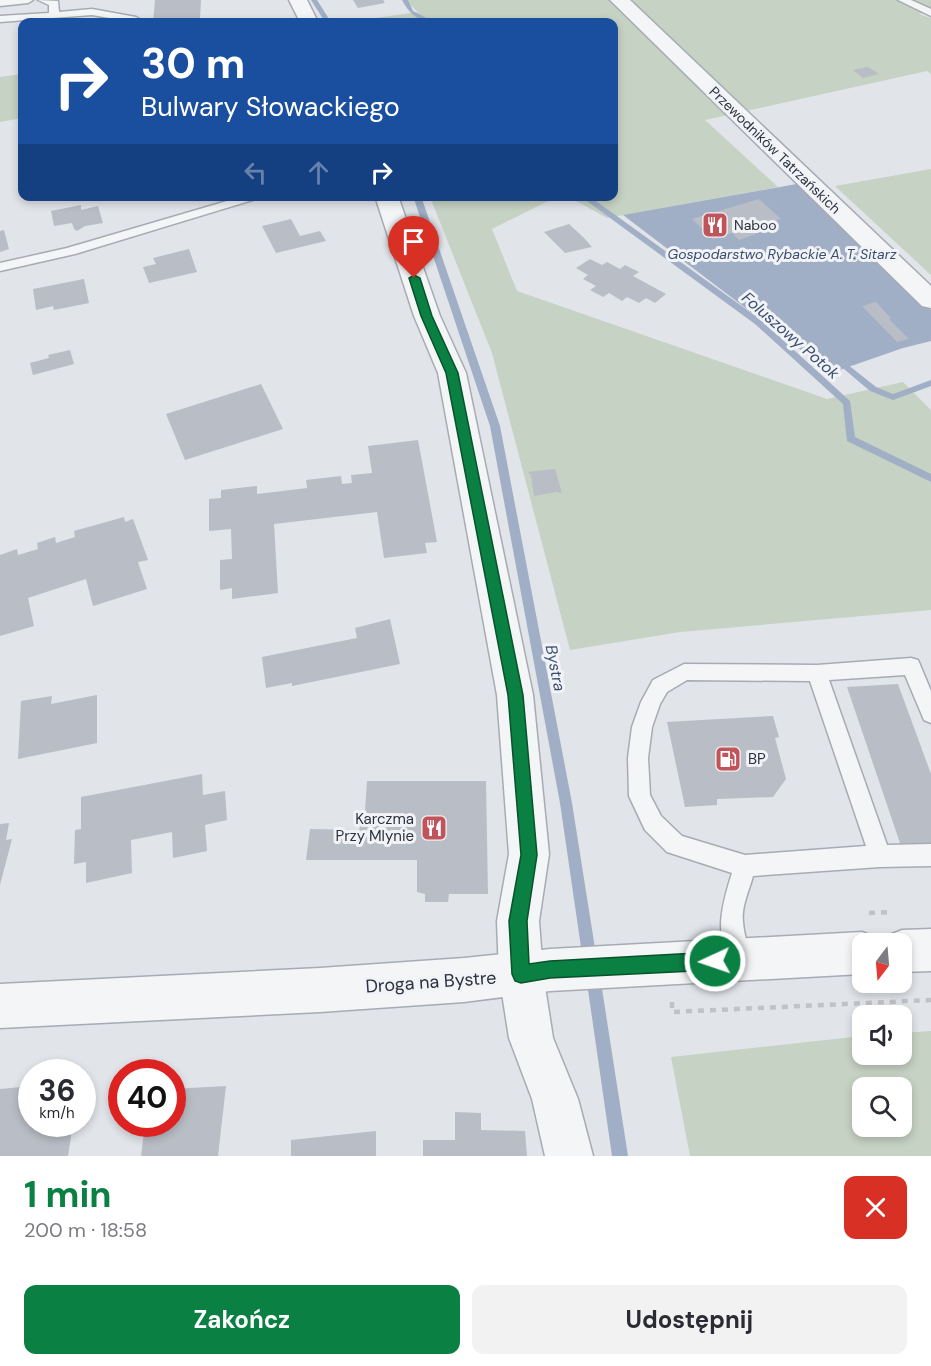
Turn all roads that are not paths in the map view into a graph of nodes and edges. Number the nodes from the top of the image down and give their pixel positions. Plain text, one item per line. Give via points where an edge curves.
1 (43, 0) edge
2 (298, 0) edge
3 (619, 0) edge
4 (903, 0) edge
5 (28, 1) edge
6 (0, 3) edge
7 (931, 13) edge
8 (54, 16) junction
9 (125, 18) edge
10 (307, 18) edge
11 (0, 19) edge
12 (243, 201) edge
13 (388, 201) edge
14 (0, 267) edge
15 (931, 300) edge
16 (817, 673) junction
17 (931, 714) edge
18 (931, 855) edge
19 (880, 856) junction
20 (745, 866) junction
21 (931, 950) edge
22 (912, 951) edge
23 (852, 954) edge
24 (738, 960) junction
25 (536, 972) junction
26 (0, 1006) edge
27 (569, 1156) edge

1 - 5 lane
1 - 8 lane via 54,3
2 - 10 street
3 - 15 street, Przewodników Tatrzańskich
4 - 7 lane
5 - 6 lane
8 - 9 lane via 92,12
8 - 11 lane
12 - 14 lane
13 - 25 street via 427,316 452,373 515,695 529,855 518,921
16 - 17 lane via 911,666
16 - 19 lane
16 - 20 lane via 684,672 660,686 651,702 642,727 638,758 640,796 653,823 675,845
18 - 19 lane
19 - 20 lane
20 - 24 lane via 731,921
21 - 22 street
23 - 24 street, Droga na Bystre
24 - 25 street, Droga na Bystre
25 - 26 street, Droga na Bystre via 331,989
25 - 27 street via 531,1038 555,1099

